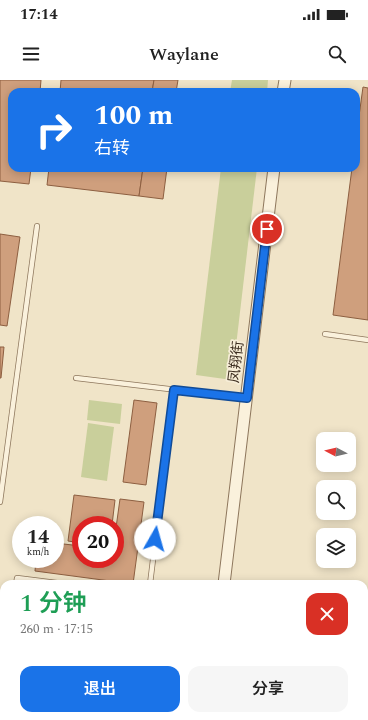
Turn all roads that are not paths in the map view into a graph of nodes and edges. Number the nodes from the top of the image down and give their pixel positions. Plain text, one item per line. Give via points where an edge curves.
1 (274, 172) edge
2 (36, 226) dead end
3 (325, 334) dead end
4 (368, 340) edge
5 (76, 378) dead end
6 (174, 390) junction
7 (247, 398) junction
8 (0, 502) edge
9 (17, 580) edge
10 (33, 580) edge
11 (150, 580) edge
12 (224, 580) edge

1 - 7 street, 凤翔街
2 - 8 lane
3 - 4 lane
5 - 6 lane
6 - 7 lane
6 - 11 lane
7 - 12 street, 凤翔街
9 - 10 lane via 17,578

